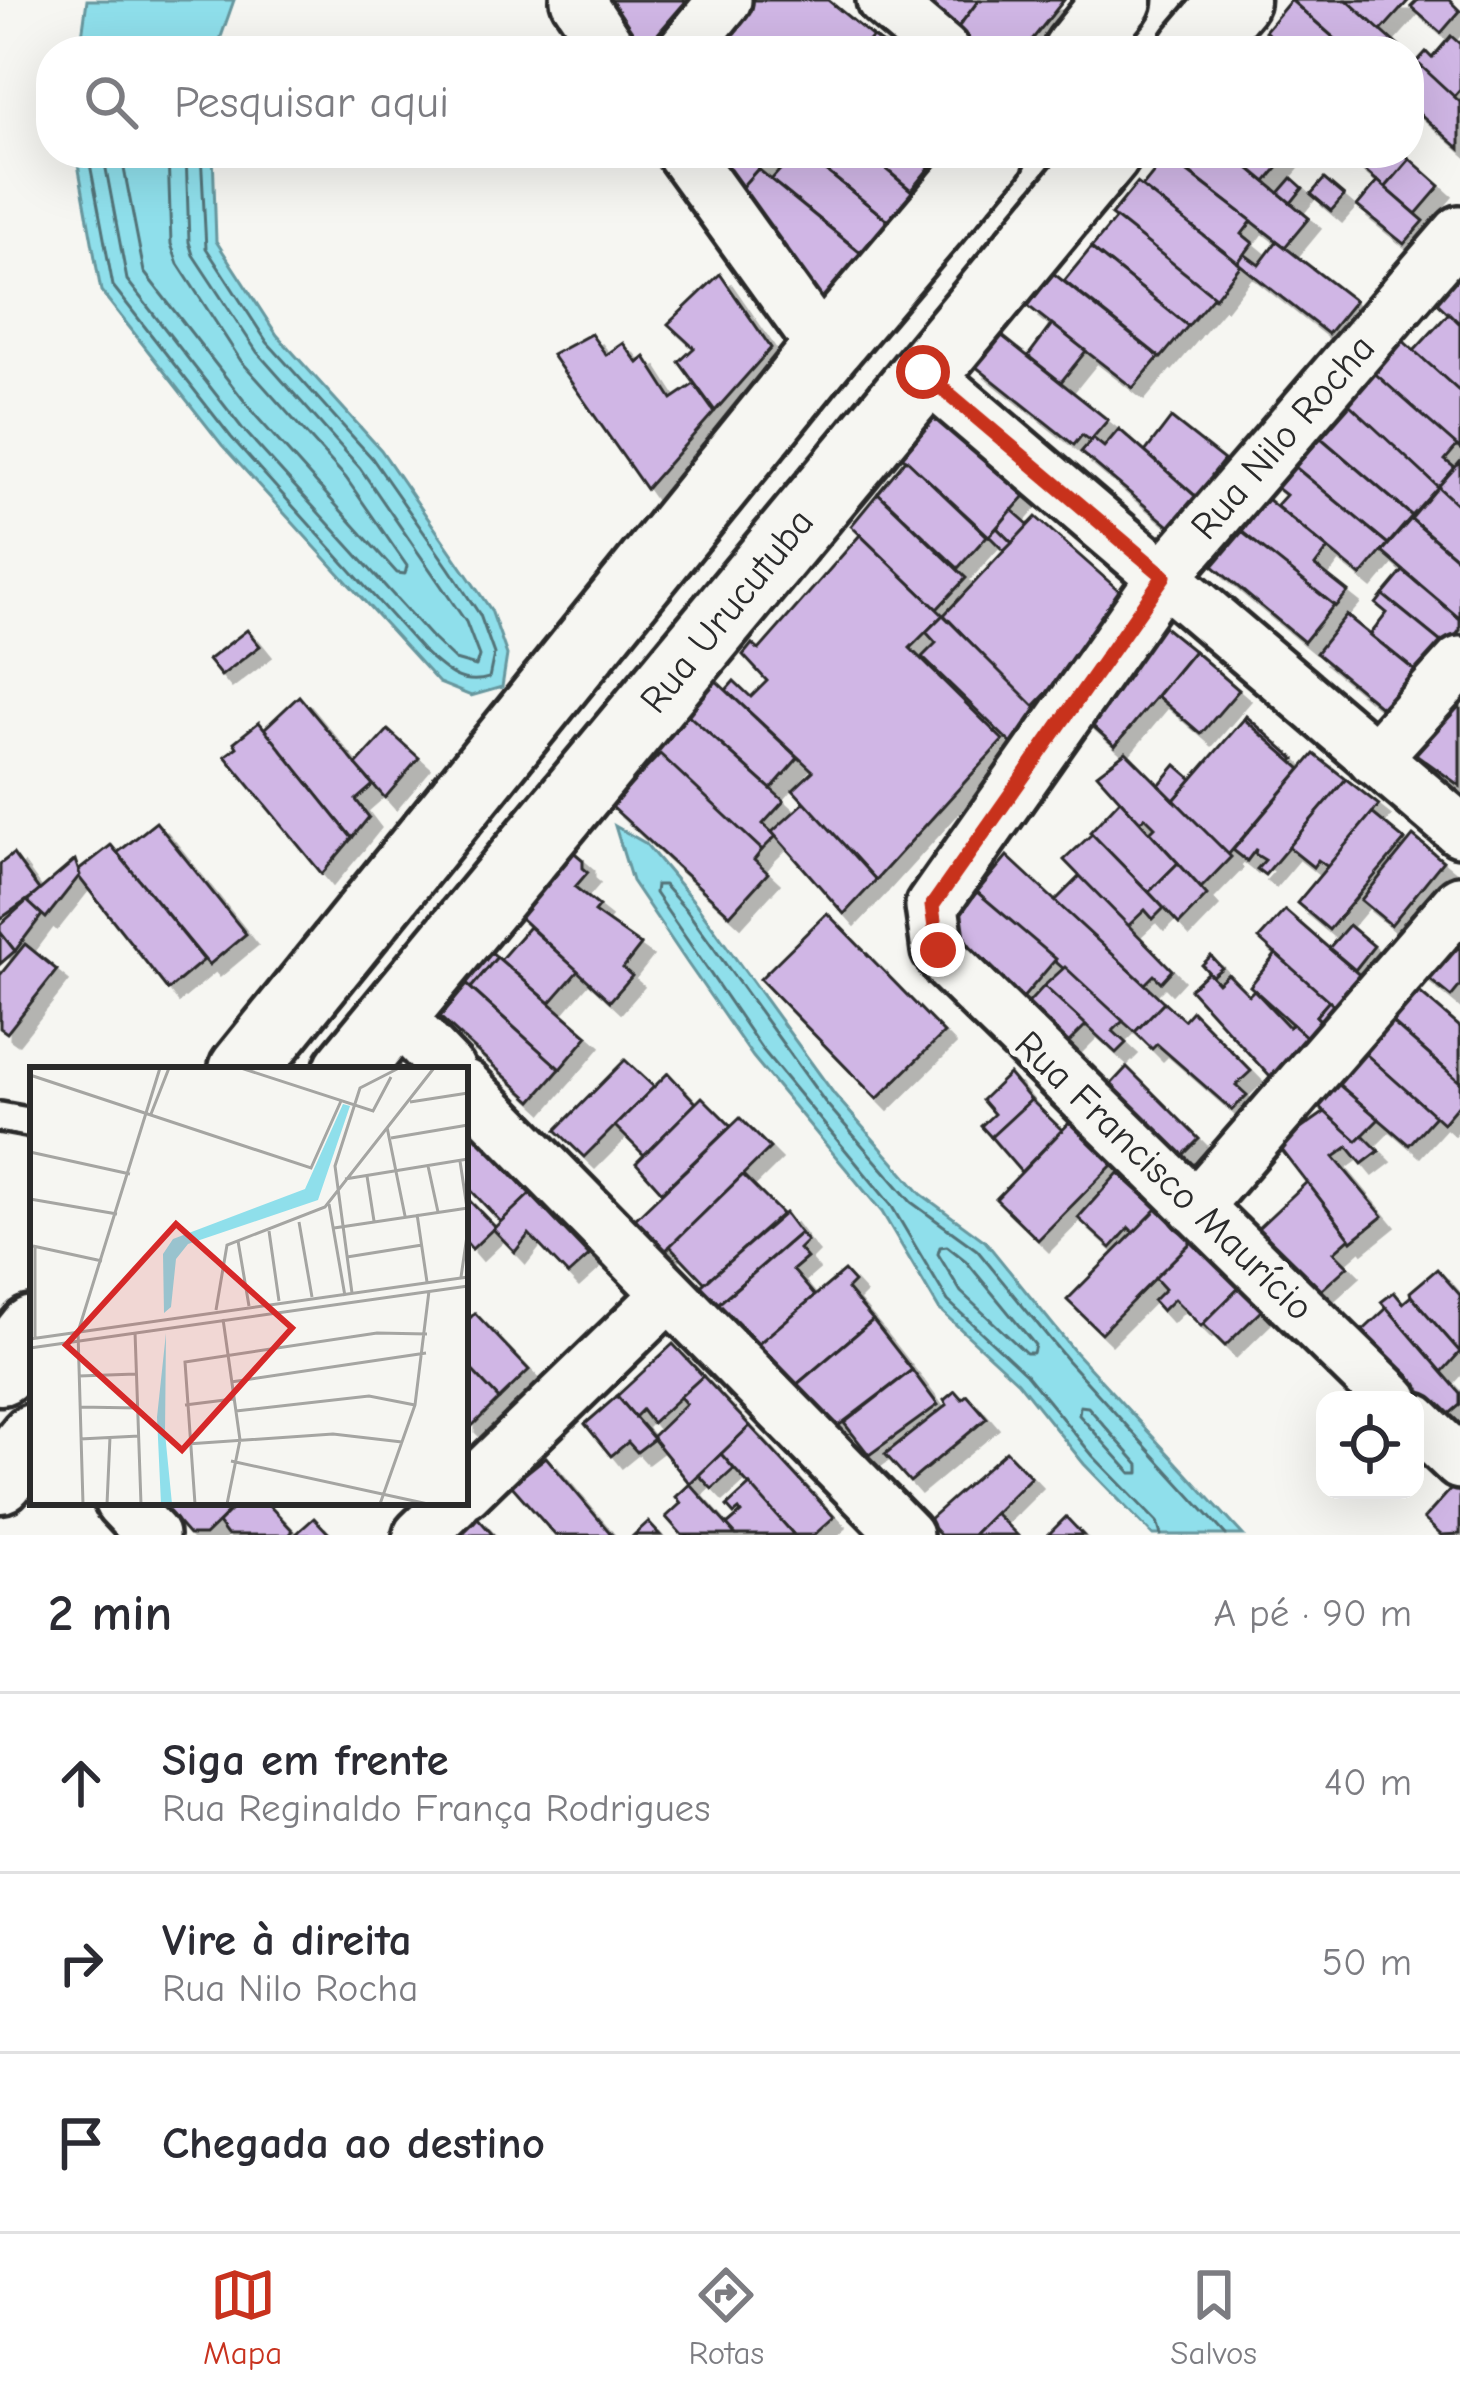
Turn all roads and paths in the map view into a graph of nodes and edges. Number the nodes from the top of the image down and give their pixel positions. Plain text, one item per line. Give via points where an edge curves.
1 (577, 0) edge
2 (725, 0) edge
3 (883, 0) edge
4 (1118, 0) edge
5 (1235, 0) edge
6 (601, 36) edge
7 (695, 36) edge
8 (925, 36) edge
9 (1088, 36) edge
10 (1205, 36) edge
11 (693, 168) edge
12 (979, 168) edge
13 (1094, 168) edge
14 (1460, 232) edge
15 (825, 350) junction
16 (923, 372) junction
17 (1164, 576) junction
18 (1460, 663) edge
19 (1374, 758) junction
20 (1460, 830) edge
21 (1460, 902) edge
22 (938, 950) joint
23 (396, 1015) junction
24 (245, 1067) edge
25 (351, 1067) edge
26 (446, 1067) edge
27 (468, 1089) edge
28 (0, 1117) edge
29 (30, 1122) edge
30 (1195, 1207) junction
31 (668, 1295) junction
32 (30, 1334) edge
33 (0, 1369) edge
34 (1385, 1391) edge
35 (30, 1403) edge
36 (1424, 1428) edge
37 (30, 1442) edge
38 (1460, 1462) edge
39 (0, 1479) edge
40 (468, 1489) edge
41 (124, 1505) edge
42 (451, 1505) edge
43 (892, 1531) edge
44 (152, 1535) edge
45 (420, 1535) edge

1 - 6 street
2 - 7 street
3 - 8 street
4 - 9 street
5 - 10 street
11 - 15 street
12 - 15 street
13 - 16 street, Rua Urucutuba
14 - 17 street, Rua Nilo Rocha
15 - 24 street
16 - 17 street
16 - 23 street, Rua Urucutuba
17 - 19 street
17 - 22 street, Rua Nilo Rocha via 932,906
18 - 19 street
19 - 20 street
21 - 30 street
22 - 30 street, Rua Francisco Maurício
23 - 25 street, Rua Urucutuba
23 - 26 street
27 - 31 street
28 - 29 lane
30 - 34 street, Rua Francisco Maurício
31 - 40 street
31 - 43 street
32 - 33 street
33 - 35 street
36 - 38 street
37 - 39 street
41 - 44 street
42 - 45 street

